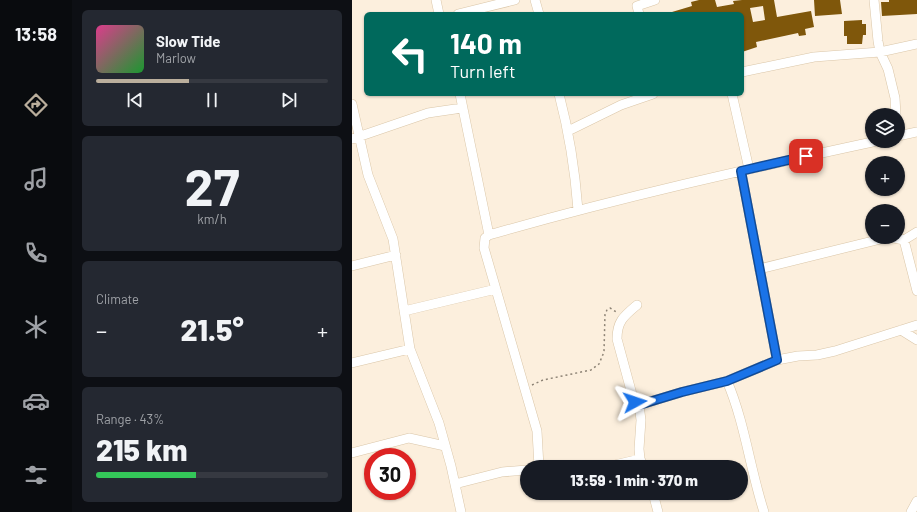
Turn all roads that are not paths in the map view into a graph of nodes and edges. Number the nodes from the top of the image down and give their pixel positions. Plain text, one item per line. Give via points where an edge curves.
1 (436, 0) edge
2 (515, 0) edge
3 (535, 0) edge
4 (655, 0) edge
5 (874, 0) edge
6 (637, 7) edge
7 (439, 12) edge
8 (466, 12) edge
9 (538, 12) edge
10 (917, 44) edge
11 (880, 52) junction
12 (744, 72) edge
13 (460, 96) edge
14 (559, 96) edge
15 (647, 96) edge
16 (732, 96) edge
17 (352, 104) edge
18 (462, 108) junction
19 (896, 108) edge
20 (568, 131) junction
21 (917, 132) edge
22 (905, 135) edge
23 (355, 138) edge
24 (865, 144) edge
25 (745, 170) junction
26 (578, 210) junction
27 (917, 232) edge
28 (489, 235) junction
29 (905, 239) edge
30 (865, 243) edge
31 (905, 244) edge
32 (396, 255) junction
33 (352, 266) edge
34 (759, 269) junction
35 (496, 289) junction
36 (917, 291) edge
37 (637, 305) dead end
38 (404, 311) junction
39 (917, 325) edge
40 (901, 330) junction
41 (917, 340) edge
42 (410, 349) junction
43 (777, 360) junction
44 (352, 363) edge
45 (727, 381) junction
46 (639, 405) junction
47 (445, 446) junction
48 (352, 453) edge
49 (538, 460) edge
50 (641, 460) edge
51 (520, 471) edge
52 (454, 484) junction
53 (655, 500) edge
54 (917, 501) edge
55 (460, 512) edge
56 (658, 512) edge
57 (764, 512) edge
58 (911, 512) edge

1 - 7 street
2 - 8 street
3 - 9 street
4 - 6 street
5 - 11 street
10 - 11 street
11 - 12 street via 814,57
11 - 19 street via 888,69
13 - 18 street
14 - 20 street
15 - 20 street via 621,105
16 - 25 street
17 - 23 street
18 - 23 street via 428,113
18 - 28 street
20 - 26 street
21 - 22 street
23 - 32 street via 388,224
24 - 25 street
25 - 26 street
25 - 34 street
26 - 28 street
27 - 29 street
28 - 35 street via 485,238 484,248
30 - 34 street
31 - 36 street
32 - 33 street
32 - 38 street
34 - 43 street
35 - 38 street
35 - 49 street via 526,390 536,431
37 - 46 street via 623,318 617,329 617,338 632,398
38 - 42 street
39 - 40 street
40 - 41 street
40 - 43 street via 835,351
42 - 44 street
42 - 47 street
43 - 45 street
45 - 46 street
45 - 57 street
46 - 50 street
47 - 48 street via 409,438
47 - 52 street
51 - 52 street via 502,472
52 - 55 street
53 - 56 street
54 - 58 street

